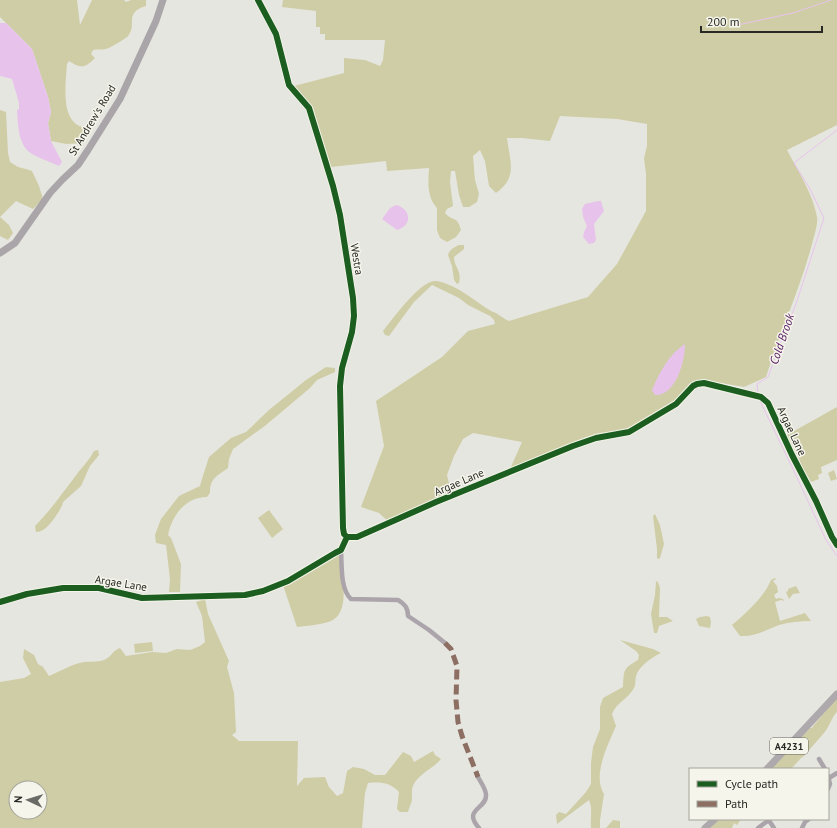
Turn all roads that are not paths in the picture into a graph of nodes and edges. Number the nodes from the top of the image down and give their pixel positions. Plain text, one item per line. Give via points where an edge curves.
1 (163, 0) edge
2 (258, 0) edge
3 (0, 253) edge
4 (347, 537) junction
5 (837, 545) edge
6 (341, 550) junction
7 (0, 602) edge
8 (445, 643) dead end
9 (837, 690) edge
10 (837, 694) edge
11 (837, 698) edge
12 (810, 723) junction
13 (819, 759) dead end
14 (768, 768) edge
15 (824, 768) edge
16 (478, 777) dead end
17 (714, 820) edge
18 (768, 820) edge
19 (808, 820) edge
20 (479, 828) edge
21 (705, 828) edge
22 (758, 828) edge
23 (774, 828) edge
24 (802, 828) edge

1 - 3 street, St Andrew's Road via 120,99 88,150 78,165 50,194 15,243
2 - 4 street, Westra via 276,34 289,85 309,108 340,215 354,316 340,386 343,528
4 - 5 street, Argae Lane via 357,537 573,446 596,438 629,432 676,404 693,386 704,383 759,397 768,403
4 - 6 street
6 - 7 street, Argae Lane via 288,581 245,595 142,598 99,588 63,588 26,594
6 - 8 street via 347,596 351,599 398,600 404,603 408,616
9 - 12 main road, A4231
10 - 12 main road, A4231
11 - 12 street
12 - 14 main road, A4231
13 - 15 street
16 - 20 street via 486,791 485,800 473,816
17 - 21 main road
18 - 22 street
18 - 23 street
19 - 24 street

